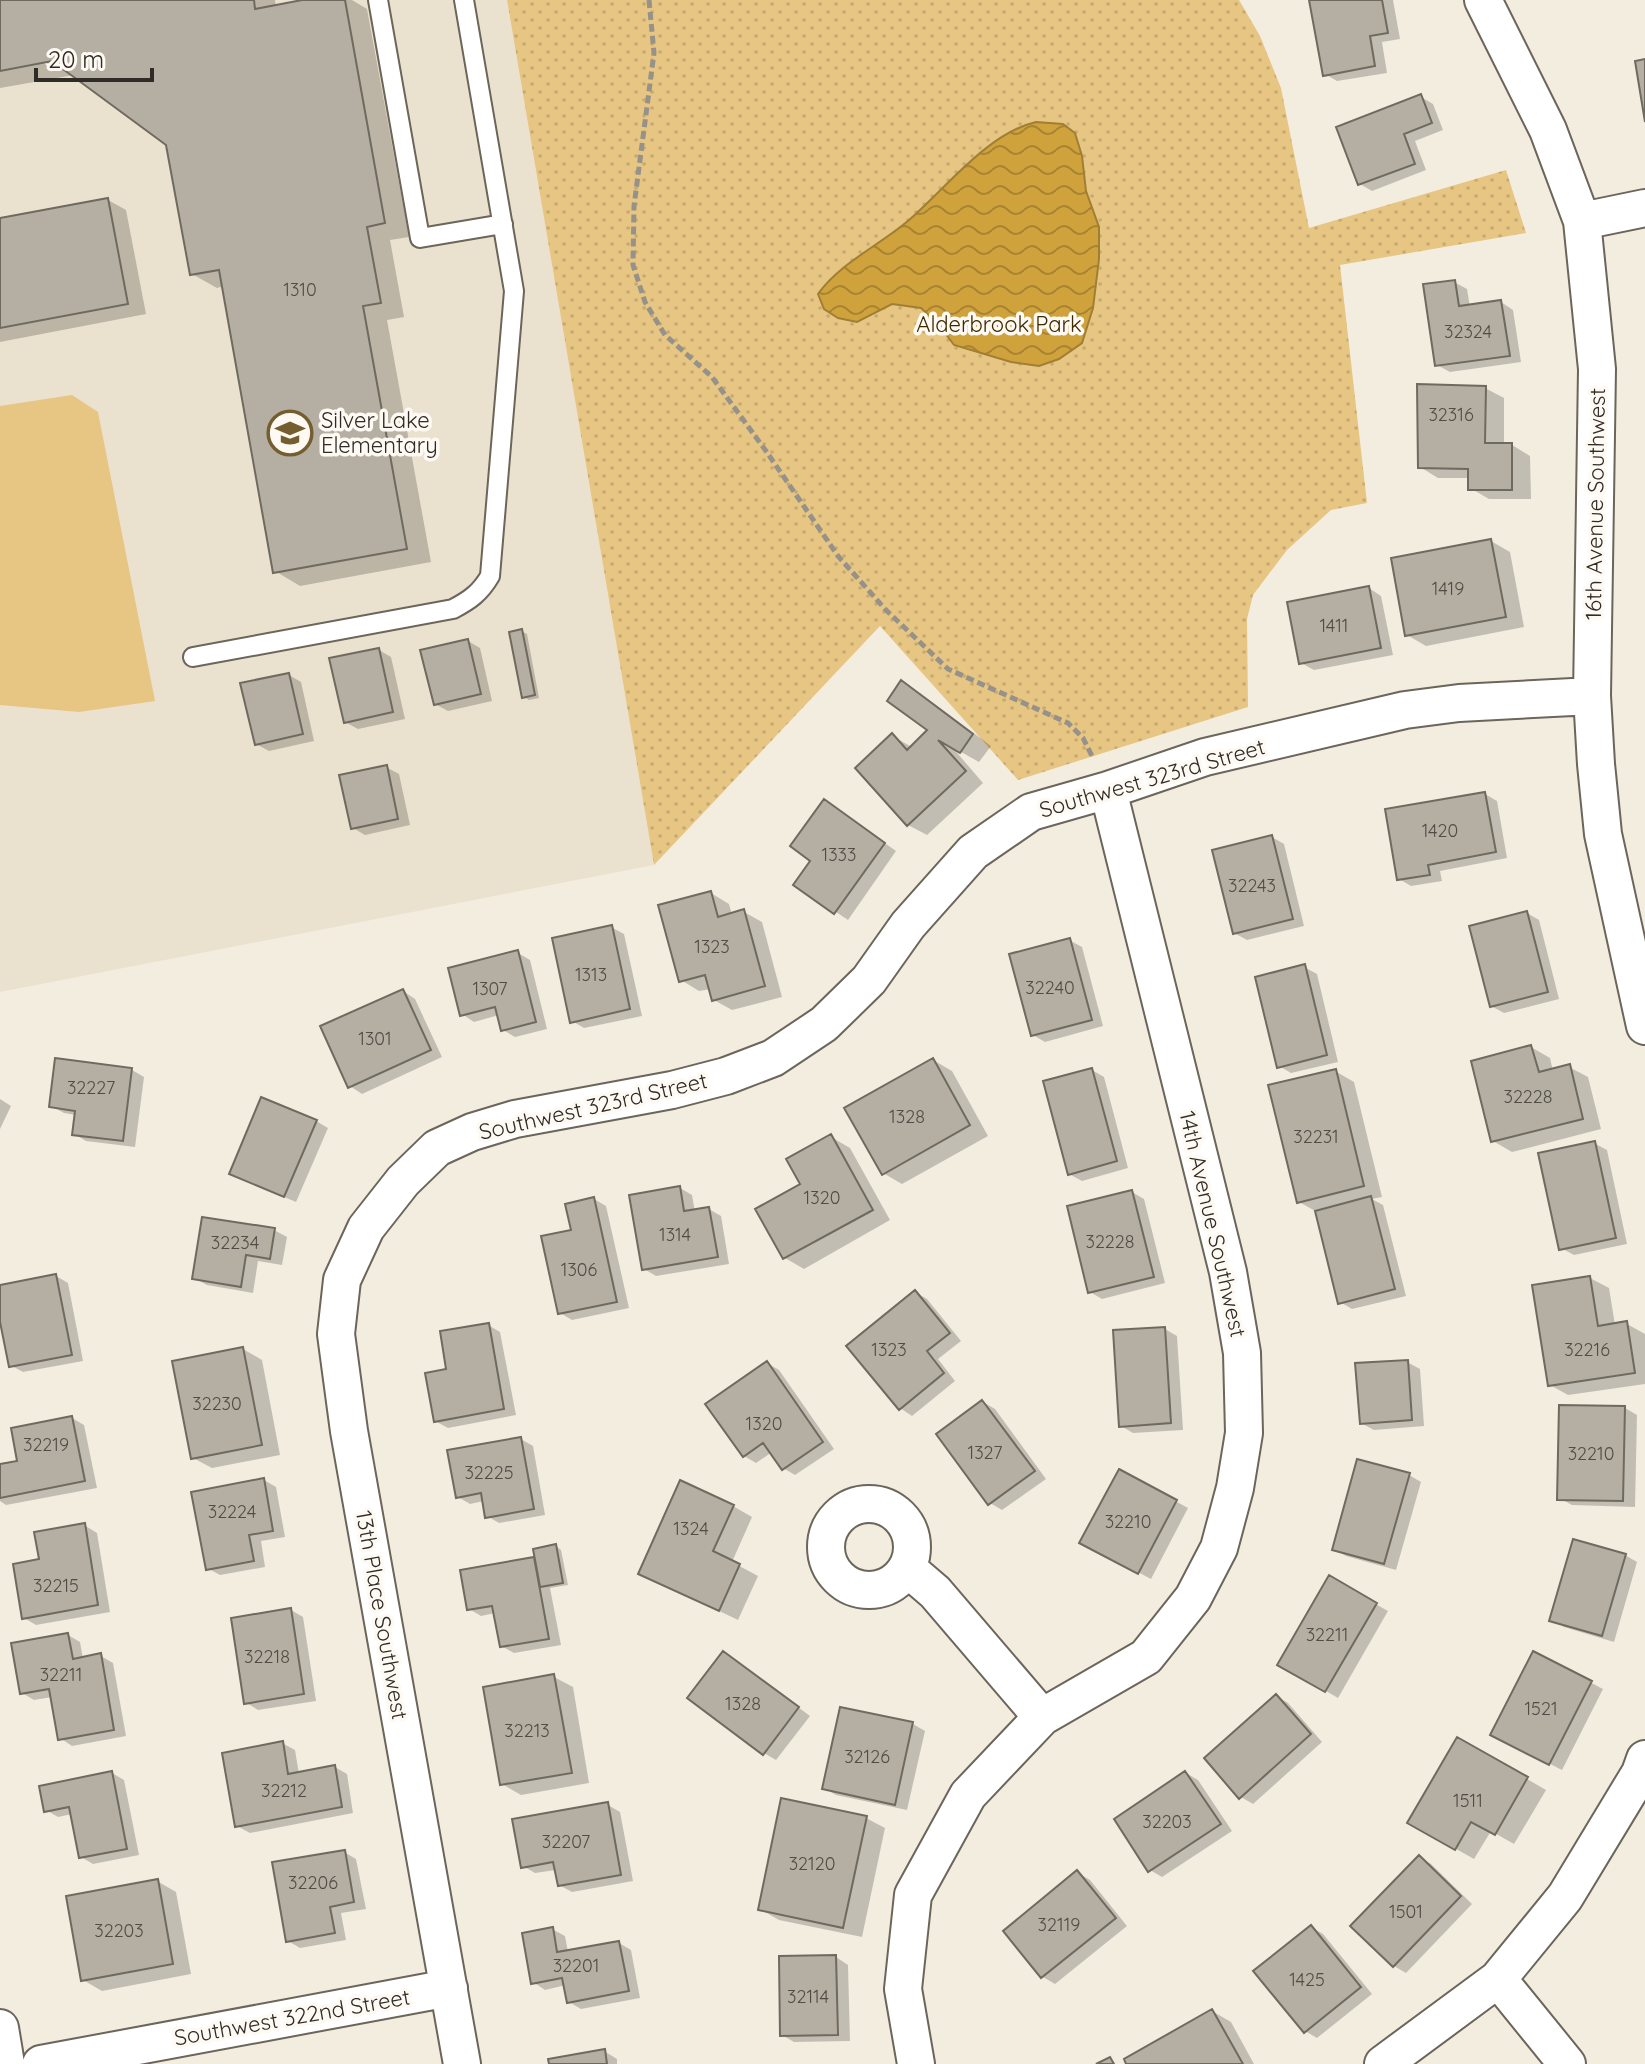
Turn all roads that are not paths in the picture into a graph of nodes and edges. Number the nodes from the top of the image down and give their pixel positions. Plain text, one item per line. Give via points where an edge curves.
1 (378, 0) edge
2 (464, 0) edge
3 (1483, 0) edge
4 (1645, 208) edge
5 (1582, 221) junction
6 (503, 224) junction
7 (193, 657) dead end
8 (1592, 696) junction
9 (1108, 790) junction
10 (1645, 1026) edge
11 (403, 1181) joint
12 (907, 1568) dead end
13 (1042, 1717) junction
14 (1645, 1759) edge
15 (1498, 1979) junction
16 (449, 1988) junction
17 (0, 2028) edge
18 (6, 2064) edge
19 (41, 2064) edge
20 (462, 2064) edge
21 (916, 2064) edge
22 (1383, 2064) edge
23 (1567, 2064) edge

1 - 6 lane via 420,238
2 - 6 lane
3 - 5 street, 16th Avenue Southwest via 1548,130
4 - 5 street
5 - 8 street, 16th Avenue Southwest via 1597,369
6 - 7 lane via 514,291 490,576 482,591 453,609
8 - 9 street, Southwest 323rd Street via 1405,710 1205,757
8 - 10 street, 16th Avenue Southwest via 1603,834
9 - 11 street, Southwest 323rd Street via 1031,812 973,852 908,925 869,980 824,1024 773,1058 672,1090 472,1132 437,1148
9 - 13 street, 14th Avenue Southwest via 1228,1272 1242,1353 1244,1433 1219,1548 1193,1598 1146,1657
11 - 16 street, 13th Place Southwest via 366,1228 342,1280 336,1334
12 - 13 street via 935,1592
13 - 21 street, 14th Avenue Southwest via 968,1795 913,1895 903,1989
14 - 15 street via 1565,1897
15 - 22 street
15 - 23 street
16 - 19 street, Southwest 322nd Street
16 - 20 street, 13th Place Southwest
17 - 18 street

